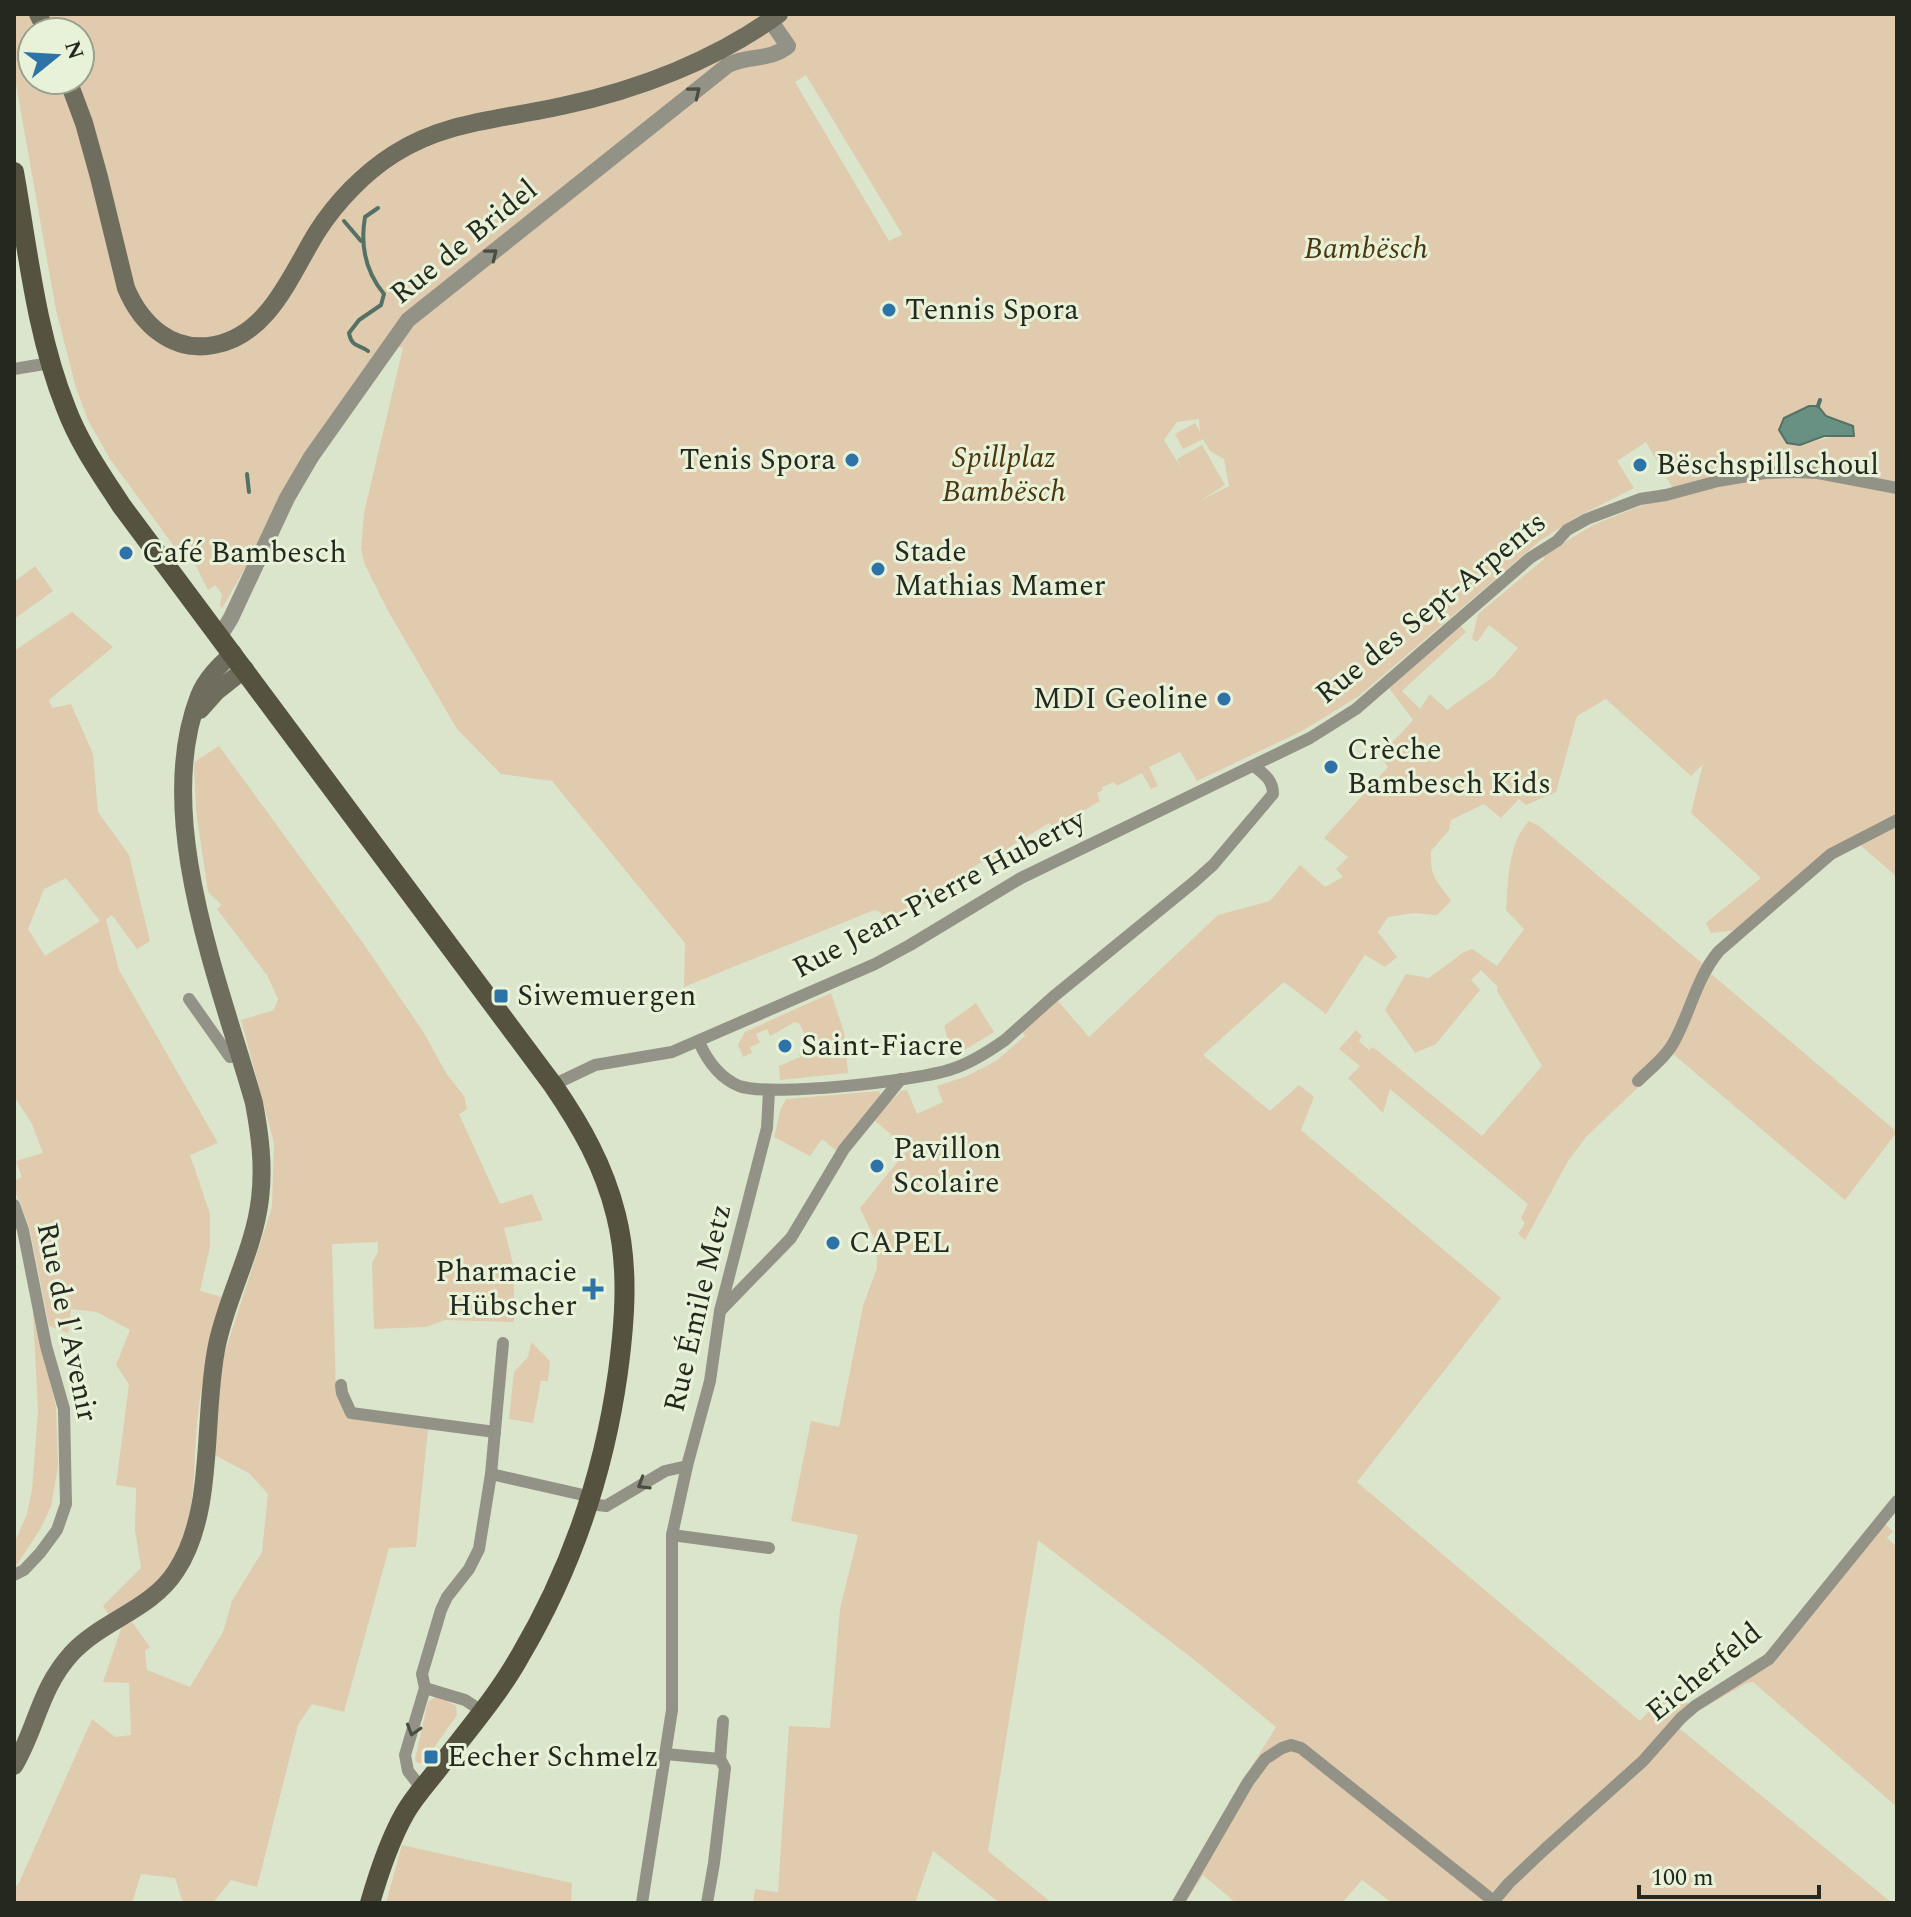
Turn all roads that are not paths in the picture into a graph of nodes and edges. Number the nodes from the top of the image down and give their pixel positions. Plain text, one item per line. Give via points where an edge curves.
1 (775, 17) edge
2 (74, 96) edge
3 (15, 185) edge
4 (50, 363) junction
5 (14, 369) edge
6 (1897, 488) edge
7 (220, 636) junction
8 (239, 661) junction
9 (1254, 766) junction
10 (1897, 820) edge
11 (189, 999) dead end
12 (699, 1042) junction
13 (241, 1056) junction
14 (901, 1079) junction
15 (1638, 1081) dead end
16 (553, 1085) junction
17 (769, 1091) junction
18 (14, 1205) edge
19 (720, 1311) junction
20 (503, 1343) dead end
21 (341, 1385) dead end
22 (495, 1432) junction
23 (687, 1466) junction
24 (491, 1474) junction
25 (591, 1500) junction
26 (1897, 1501) edge
27 (672, 1535) junction
28 (769, 1548) dead end
29 (14, 1575) edge
30 (425, 1688) junction
31 (482, 1711) junction
32 (723, 1721) dead end
33 (665, 1754) junction
34 (720, 1759) junction
35 (14, 1766) edge
36 (422, 1789) junction
37 (1494, 1902) edge
38 (370, 1903) edge
39 (642, 1903) edge
40 (707, 1903) edge
41 (1178, 1903) edge

1 - 2 main road via 729,47 637,84 560,107 467,123 393,155 360,181 319,230 258,324 215,345 170,340 148,326 134,308
7 -> 1 street, Rue de Bridel via 311,457 408,320 728,65 779,54 788,46
3 - 4 main road
4 - 5 street
4 - 7 main road via 66,409 97,468
6 - 9 street, Rue des Sept-Arpents via 1818,473 1765,473 1640,499 1587,519 1530,558 1356,709
7 - 8 main road
8 - 13 main road via 208,680 199,695 183,763 184,833 197,902
8 - 16 main road
9 - 12 street, Rue Jean-Pierre Huberty via 1021,878 875,964
9 - 14 street via 1268,778 1273,794 1194,882 980,1057 952,1069
10 - 15 street via 1831,854 1719,951 1707,966 1675,1040
11 - 13 street via 230,1057
12 - 16 street, Rue Jean-Pierre Huberty via 595,1065
12 - 17 street via 718,1072 737,1085
13 - 35 main road via 263,1170 252,1232 217,1343 195,1533 163,1588 93,1633 70,1655 50,1683
14 - 17 street
14 - 19 street via 844,1149 791,1238
16 - 25 main road via 587,1137 605,1178 625,1274 624,1332 613,1410
17 - 19 street, Rue Émile Metz via 767,1128
18 - 29 street, Rue de l'Avenir via 64,1409 66,1504 57,1530
19 - 23 street, Rue Émile Metz via 710,1381
20 - 22 street
21 - 22 street via 351,1413
22 - 24 street
23 -> 25 street via 665,1471 606,1506
23 - 27 street, Rue Émile Metz
24 - 25 street
24 - 30 street via 479,1549 441,1610 422,1674
25 - 31 main road via 548,1606
26 - 37 street, Eicherfeld via 1769,1659 1688,1712
27 - 28 street
27 - 33 street, Rue Émile Metz via 672,1710
30 - 31 street
30 -> 36 street via 405,1755 408,1771
31 - 36 main road
32 - 34 street
33 - 34 street
33 - 39 street, Rue Émile Metz
34 - 40 street via 725,1768
36 - 38 main road via 393,1838
37 - 41 street, Eicherfeld via 1291,1745 1265,1759 1256,1771

